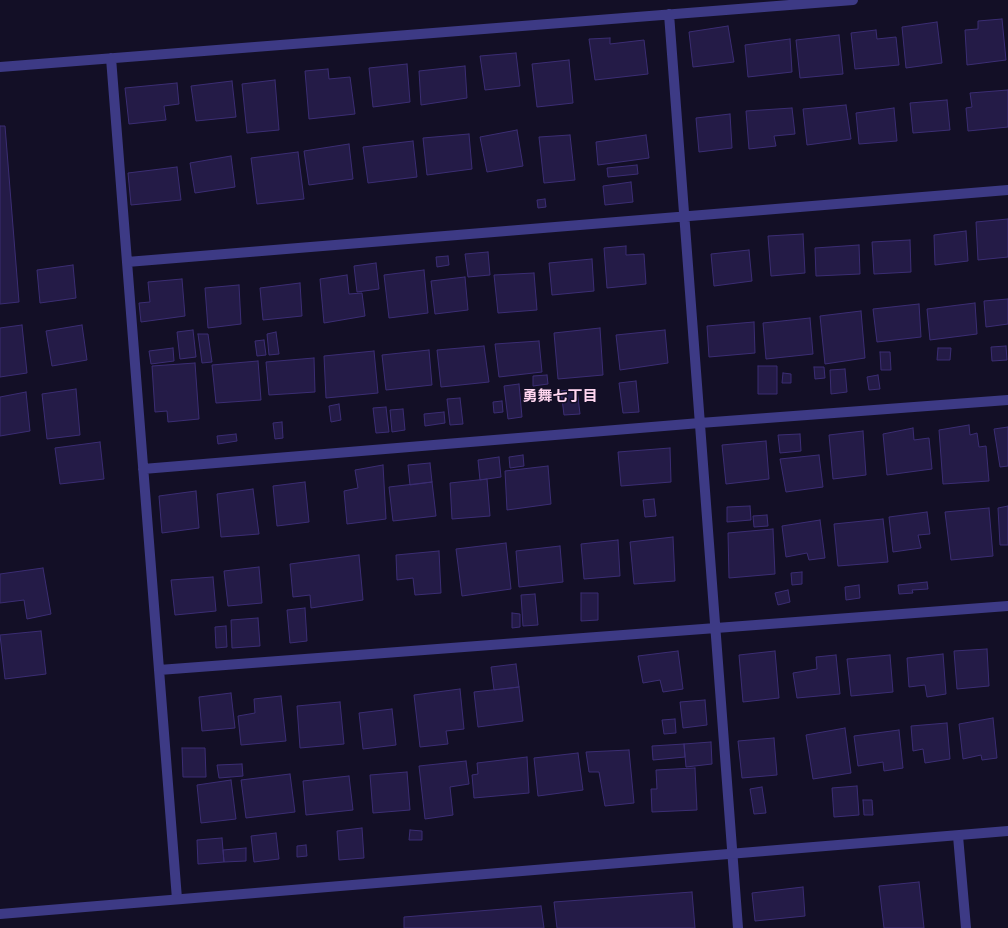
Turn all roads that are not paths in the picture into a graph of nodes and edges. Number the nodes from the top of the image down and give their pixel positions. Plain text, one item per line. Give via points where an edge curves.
1 (853, 0) edge
2 (669, 14) junction
3 (111, 58) junction
4 (0, 67) edge
5 (1008, 190) edge
6 (684, 217) junction
7 (127, 262) junction
8 (1008, 400) edge
9 (700, 423) junction
10 (143, 470) junction
11 (1008, 606) edge
12 (715, 627) junction
13 (159, 670) junction
14 (1008, 831) edge
15 (958, 836) junction
16 (732, 854) junction
17 (177, 899) junction
18 (0, 914) edge
19 (738, 928) edge
20 (966, 928) edge

1 - 2 street
2 - 3 street
2 - 6 street
3 - 4 street
3 - 7 street
5 - 6 street
6 - 7 street
6 - 9 street
7 - 10 street
8 - 9 street
9 - 10 street
9 - 12 street
10 - 13 street
11 - 12 street
12 - 13 street
12 - 16 street
13 - 17 street
14 - 15 street
15 - 16 street
15 - 20 street
16 - 17 street
16 - 19 street
17 - 18 street

